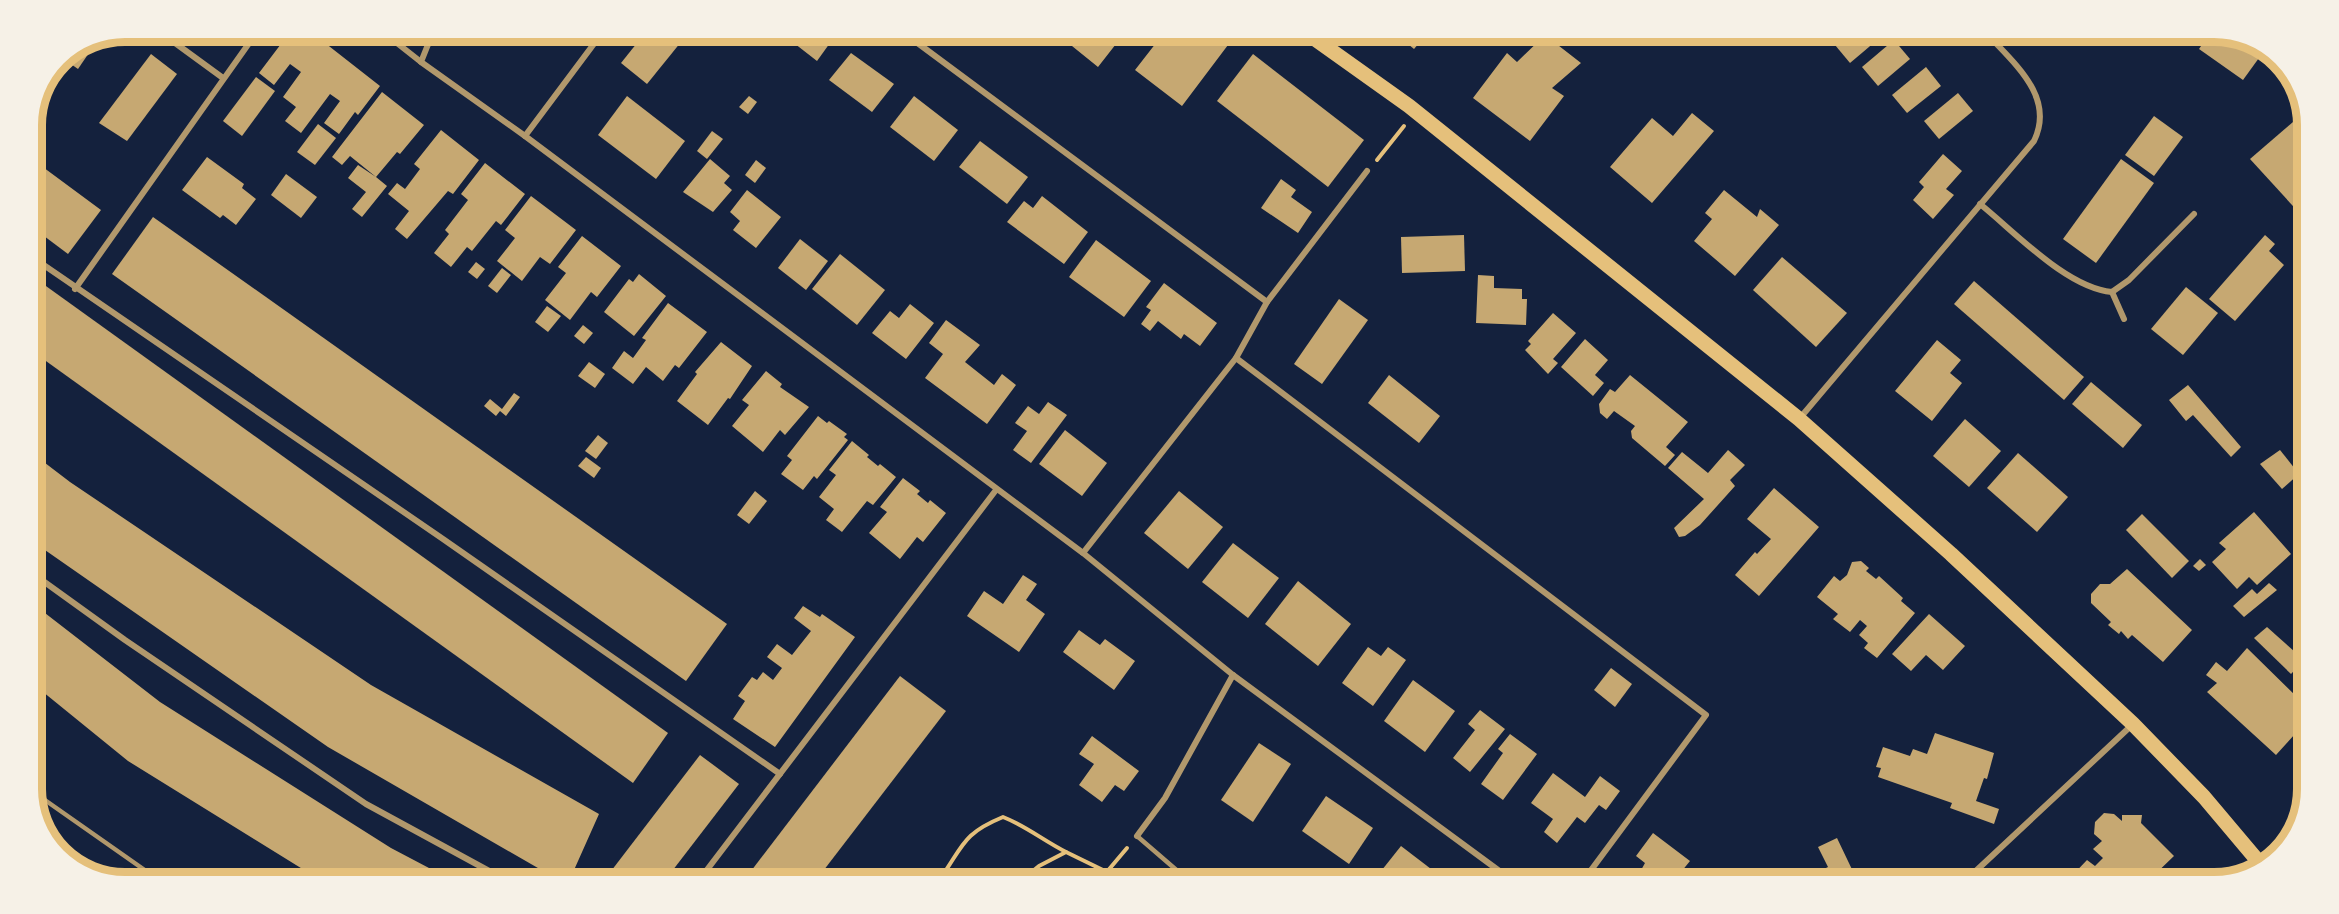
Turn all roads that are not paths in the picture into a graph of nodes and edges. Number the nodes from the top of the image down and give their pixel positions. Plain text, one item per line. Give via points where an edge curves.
1 (173, 42) edge
2 (250, 42) edge
3 (396, 42) edge
4 (429, 42) edge
5 (595, 42) edge
6 (916, 42) edge
7 (1319, 42) edge
8 (1994, 42) edge
9 (421, 62) junction
10 (223, 78) junction
11 (525, 136) junction
12 (1367, 171) dead end
13 (1980, 204) junction
14 (2194, 214) dead end
15 (42, 264) edge
16 (75, 289) junction
17 (2112, 292) junction
18 (1267, 302) junction
19 (2124, 319) dead end
20 (1236, 358) junction
21 (1799, 419) junction
22 (996, 490) junction
23 (1083, 553) junction
24 (42, 580) edge
25 (1233, 675) junction
26 (2133, 724) junction
27 (780, 774) junction
28 (43, 799) edge
29 (1137, 836) joint
30 (2257, 860) edge
31 (147, 872) edge
32 (491, 872) edge
33 (705, 872) edge
34 (1179, 872) edge
35 (1501, 872) edge
36 (1590, 872) edge
37 (1975, 872) edge

1 - 10 street
2 - 10 street
3 - 9 street
4 - 9 street
5 - 11 street
6 - 18 street
7 - 21 main road via 1409,106
8 - 13 street via 2029,80 2038,101 2040,121 2034,141
9 - 11 street
10 - 16 street
11 - 22 street
12 - 18 street
13 - 17 street via 2071,279
13 - 21 street
14 - 17 street via 2129,280
15 - 16 street
16 - 27 street via 453,545
17 - 19 street
18 - 20 street
20 - 23 street
20 - 36 street via 1706,715
21 - 26 main road
22 - 23 street
22 - 27 street
23 - 25 street
24 - 32 street via 366,804
25 - 29 street via 1165,798
25 - 35 street
26 - 30 main road via 2204,797
26 - 37 street
27 - 33 street
28 - 31 lane
29 - 34 lane

